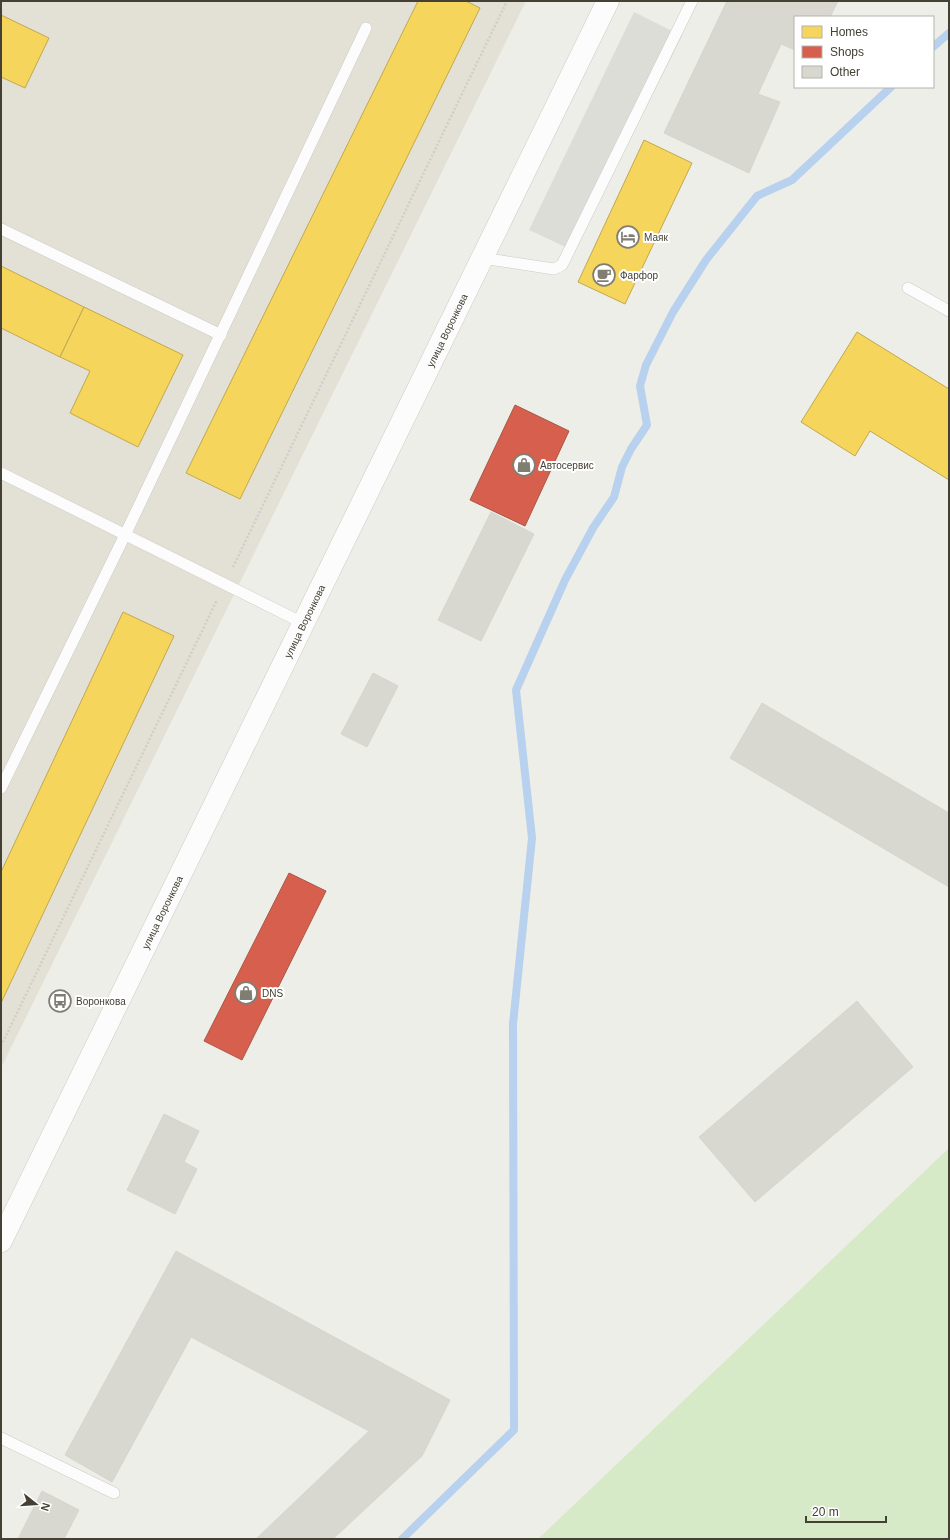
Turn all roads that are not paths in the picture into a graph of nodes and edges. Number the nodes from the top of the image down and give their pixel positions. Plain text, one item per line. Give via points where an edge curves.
1 (608, 1) edge
2 (692, 1) edge
3 (366, 28) dead end
4 (1, 229) edge
5 (482, 258) junction
6 (908, 288) dead end
7 (949, 311) edge
8 (221, 335) junction
9 (1, 472) edge
10 (125, 535) junction
11 (303, 623) junction
12 (1, 788) edge
13 (1, 1241) edge
14 (1, 1438) edge
15 (114, 1493) dead end

1 - 5 street, улица Воронкова
2 - 5 lane via 562,265 554,269
3 - 8 lane
4 - 8 lane
5 - 11 street, улица Воронкова
6 - 7 lane
8 - 10 lane
9 - 10 lane
10 - 11 lane
10 - 12 lane
11 - 13 street, улица Воронкова
14 - 15 lane

